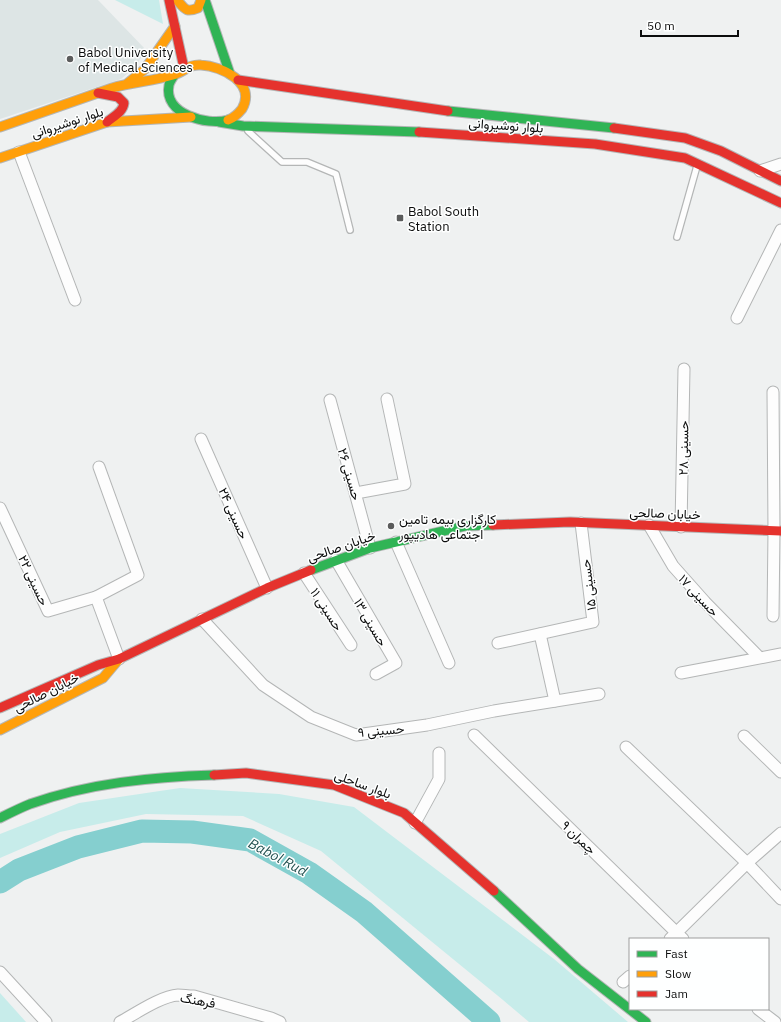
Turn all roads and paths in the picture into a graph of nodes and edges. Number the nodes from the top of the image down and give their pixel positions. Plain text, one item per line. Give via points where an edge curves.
1 (169, 0) edge
2 (177, 0) edge
3 (201, 0) edge
4 (205, 0) edge
5 (175, 26) junction
6 (184, 68) junction
7 (175, 74) junction
8 (230, 74) junction
9 (238, 80) junction
10 (128, 83) junction
11 (98, 93) junction
12 (191, 117) junction
13 (107, 122) junction
14 (219, 122) junction
15 (243, 126) junction
16 (0, 127) edge
17 (19, 152) junction
18 (0, 158) edge
19 (697, 164) junction
20 (781, 164) edge
21 (760, 171) junction
22 (781, 181) edge
23 (781, 203) edge
24 (350, 230) dead end
25 (781, 230) edge
26 (677, 237) dead end
27 (75, 300) dead end
28 (737, 318) dead end
29 (684, 369) dead end
30 (773, 392) dead end
31 (387, 399) dead end
32 (330, 400) dead end
33 (777, 416) edge
34 (201, 439) dead end
35 (99, 467) dead end
36 (356, 493) junction
37 (0, 508) edge
38 (581, 523) junction
39 (649, 525) junction
40 (681, 527) junction
41 (778, 531) edge
42 (396, 542) junction
43 (370, 548) junction
44 (336, 560) junction
45 (304, 573) junction
46 (267, 588) junction
47 (96, 597) junction
48 (773, 616) dead end
49 (202, 619) junction
50 (540, 634) junction
51 (498, 643) dead end
52 (351, 645) dead end
53 (781, 654) edge
54 (759, 657) junction
55 (119, 659) junction
56 (449, 663) dead end
57 (681, 673) dead end
58 (376, 674) dead end
59 (599, 694) dead end
60 (555, 701) junction
61 (2, 705) edge
62 (0, 730) edge
63 (474, 735) dead end
64 (744, 736) dead end
65 (626, 747) dead end
66 (438, 753) dead end
67 (781, 772) edge
68 (0, 818) edge
69 (415, 822) junction
70 (781, 833) edge
71 (747, 863) junction
72 (781, 899) edge
73 (677, 937) edge
74 (0, 972) edge
75 (629, 1009) edge
76 (631, 1010) edge
77 (759, 1010) edge
78 (46, 1022) edge
79 (120, 1022) edge
80 (280, 1022) edge
81 (646, 1022) edge
82 (775, 1022) edge

1 - 5 main road
2 - 3 main road via 186,10 192,11 198,8
4 - 8 main road
5 - 6 main road
5 - 10 main road via 145,69
6 - 7 main road
6 - 8 main road via 195,65 213,67
7 - 10 main road, بلوار نوشیروانی
7 - 12 main road via 169,85 170,97 175,107
8 - 9 main road
9 - 14 main road via 244,90 245,102 239,113 230,120
9 - 21 main road, بلوار نوشیروانی via 432,109 685,138 721,151
10 - 11 main road, بلوار نوشیروانی
11 - 13 main road via 113,95 124,102 120,111
11 - 16 main road, بلوار نوشیروانی
12 - 13 main road, بلوار نوشیروانی
12 - 14 main road
13 - 17 main road, بلوار نوشیروانی
14 - 15 main road, بلوار نوشیروانی
15 - 19 main road, بلوار نوشیروانی via 436,133 595,144 685,158
15 - 24 lane via 282,162 307,162 336,174
17 - 18 main road, بلوار نوشیروانی
17 - 27 street
19 - 23 main road, بلوار نوشیروانی
19 - 26 lane
20 - 21 street
21 - 22 main road, بلوار نوشیروانی
25 - 28 street
29 - 40 street, حسینی ۲۸
30 - 33 street
31 - 36 street via 405,484
32 - 36 street, حسینی ۲۶
33 - 41 street
34 - 46 street, حسینی ۲۴
35 - 47 street via 138,575
36 - 43 street, حسینی ۲۶
37 - 47 street, حسینی ۲۲ via 48,611
38 - 39 main road, خيابان صالحی
38 - 42 main road, خيابان صالحی via 465,526
38 - 50 street, حسینی ۱۵ via 593,622
39 - 40 main road, خيابان صالحی
39 - 54 street, حسینی ۱۷ via 673,566
40 - 41 main road, خيابان صالحی
41 - 48 street
42 - 43 main road, خيابان صالحی
42 - 56 street
43 - 44 main road, خيابان صالحی
44 - 45 main road, خيابان صالحی
44 - 58 street, حسینی ۱۳ via 396,663
45 - 46 main road, خيابان صالحی
45 - 52 street, حسینی ۱۱
46 - 49 main road, خيابان صالحی
47 - 55 street
49 - 55 main road, خيابان صالحی
49 - 60 street, حسینی ٩ via 263,685 311,717 356,735 426,726
50 - 51 street, حسینی ۱۵
50 - 60 street
53 - 54 street
54 - 57 street
55 - 61 main road, خيابان صالحی via 98,665
55 - 62 main road, خيابان صالحی via 103,678
59 - 60 street, حسینی ٩
63 - 73 street, چمران ۹
64 - 67 street
65 - 71 street
66 - 69 street via 439,780
68 - 69 main road, بلوار ساحلی via 30,804 83,789 160,777 246,773 334,785 404,813
69 - 75 main road, بلوار ساحلی via 578,969
70 - 71 street
71 - 72 street
71 - 73 street
74 - 78 street
76 - 81 main road, بلوار ساحلی
77 - 82 street
79 - 80 street, فرهنگ via 169,996 183,995

